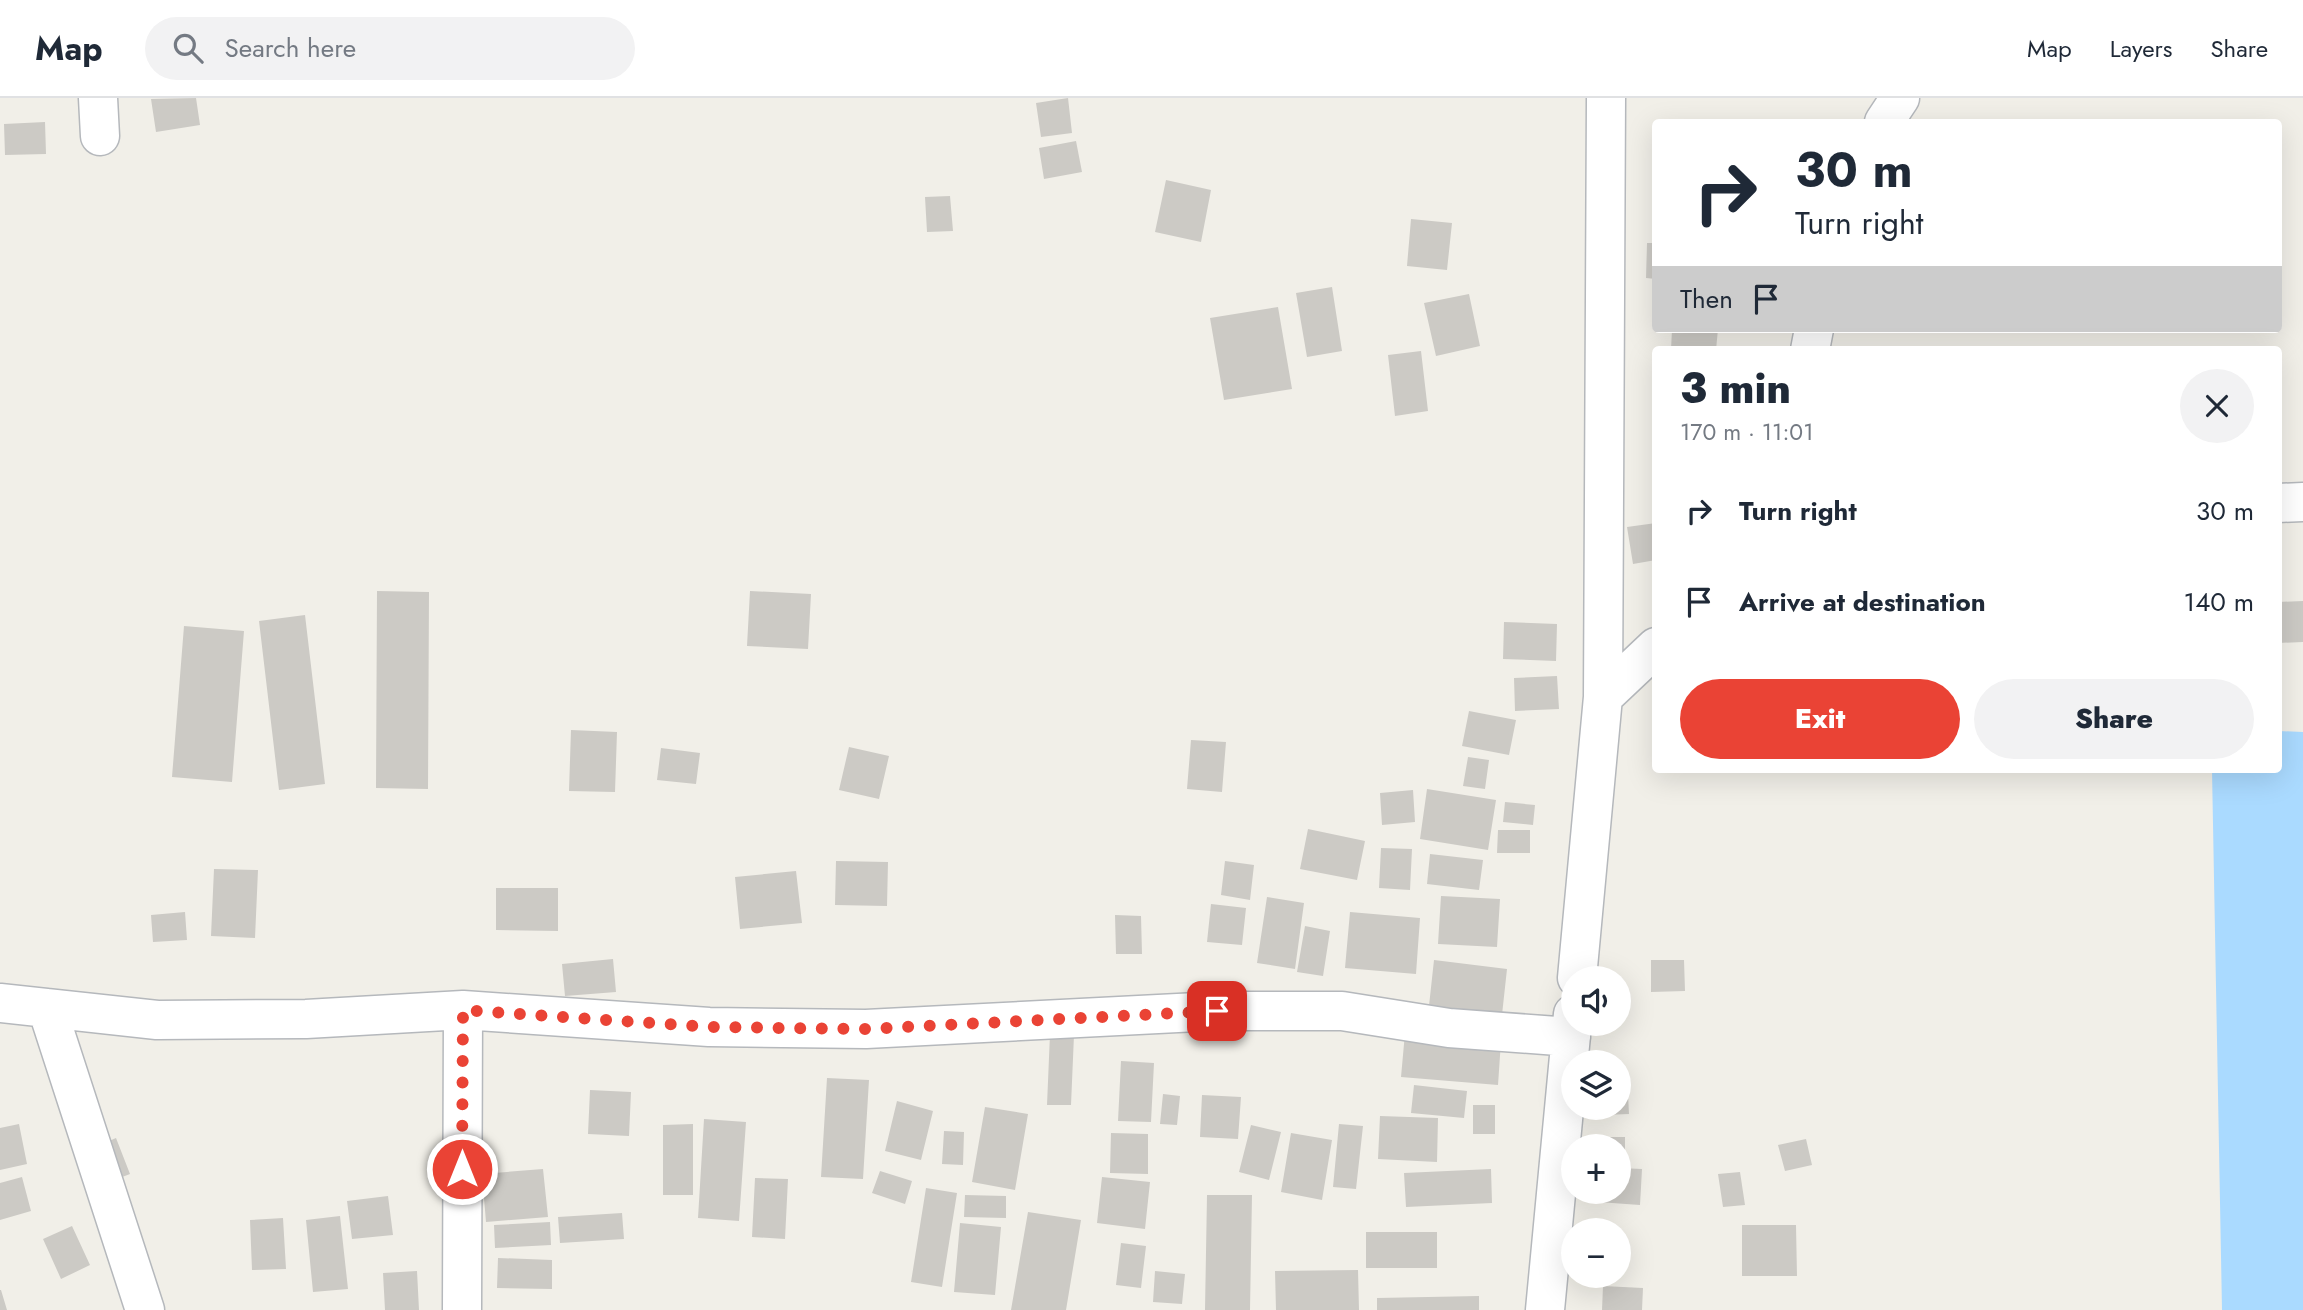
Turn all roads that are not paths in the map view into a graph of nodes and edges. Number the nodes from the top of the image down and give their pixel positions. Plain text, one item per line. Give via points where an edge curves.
1 (98, 98) edge
2 (1606, 98) edge
3 (1900, 98) edge
4 (1886, 119) edge
5 (100, 136) dead end
6 (2303, 502) edge
7 (2282, 503) edge
8 (1652, 651) edge
9 (1603, 697) junction
10 (1578, 966) edge
11 (0, 1003) edge
12 (47, 1008) junction
13 (463, 1010) junction
14 (1561, 1026) edge
15 (1571, 1036) edge
16 (145, 1310) edge
17 (462, 1310) edge
18 (1545, 1310) edge

1 - 5 street
2 - 9 street
3 - 4 street
6 - 7 street
8 - 9 street
9 - 10 street
11 - 12 street
12 - 13 street via 157,1020 306,1019
12 - 16 street
13 - 14 street via 709,1027 866,1029 1217,1011 1342,1012 1449,1028
13 - 17 street
15 - 18 street

